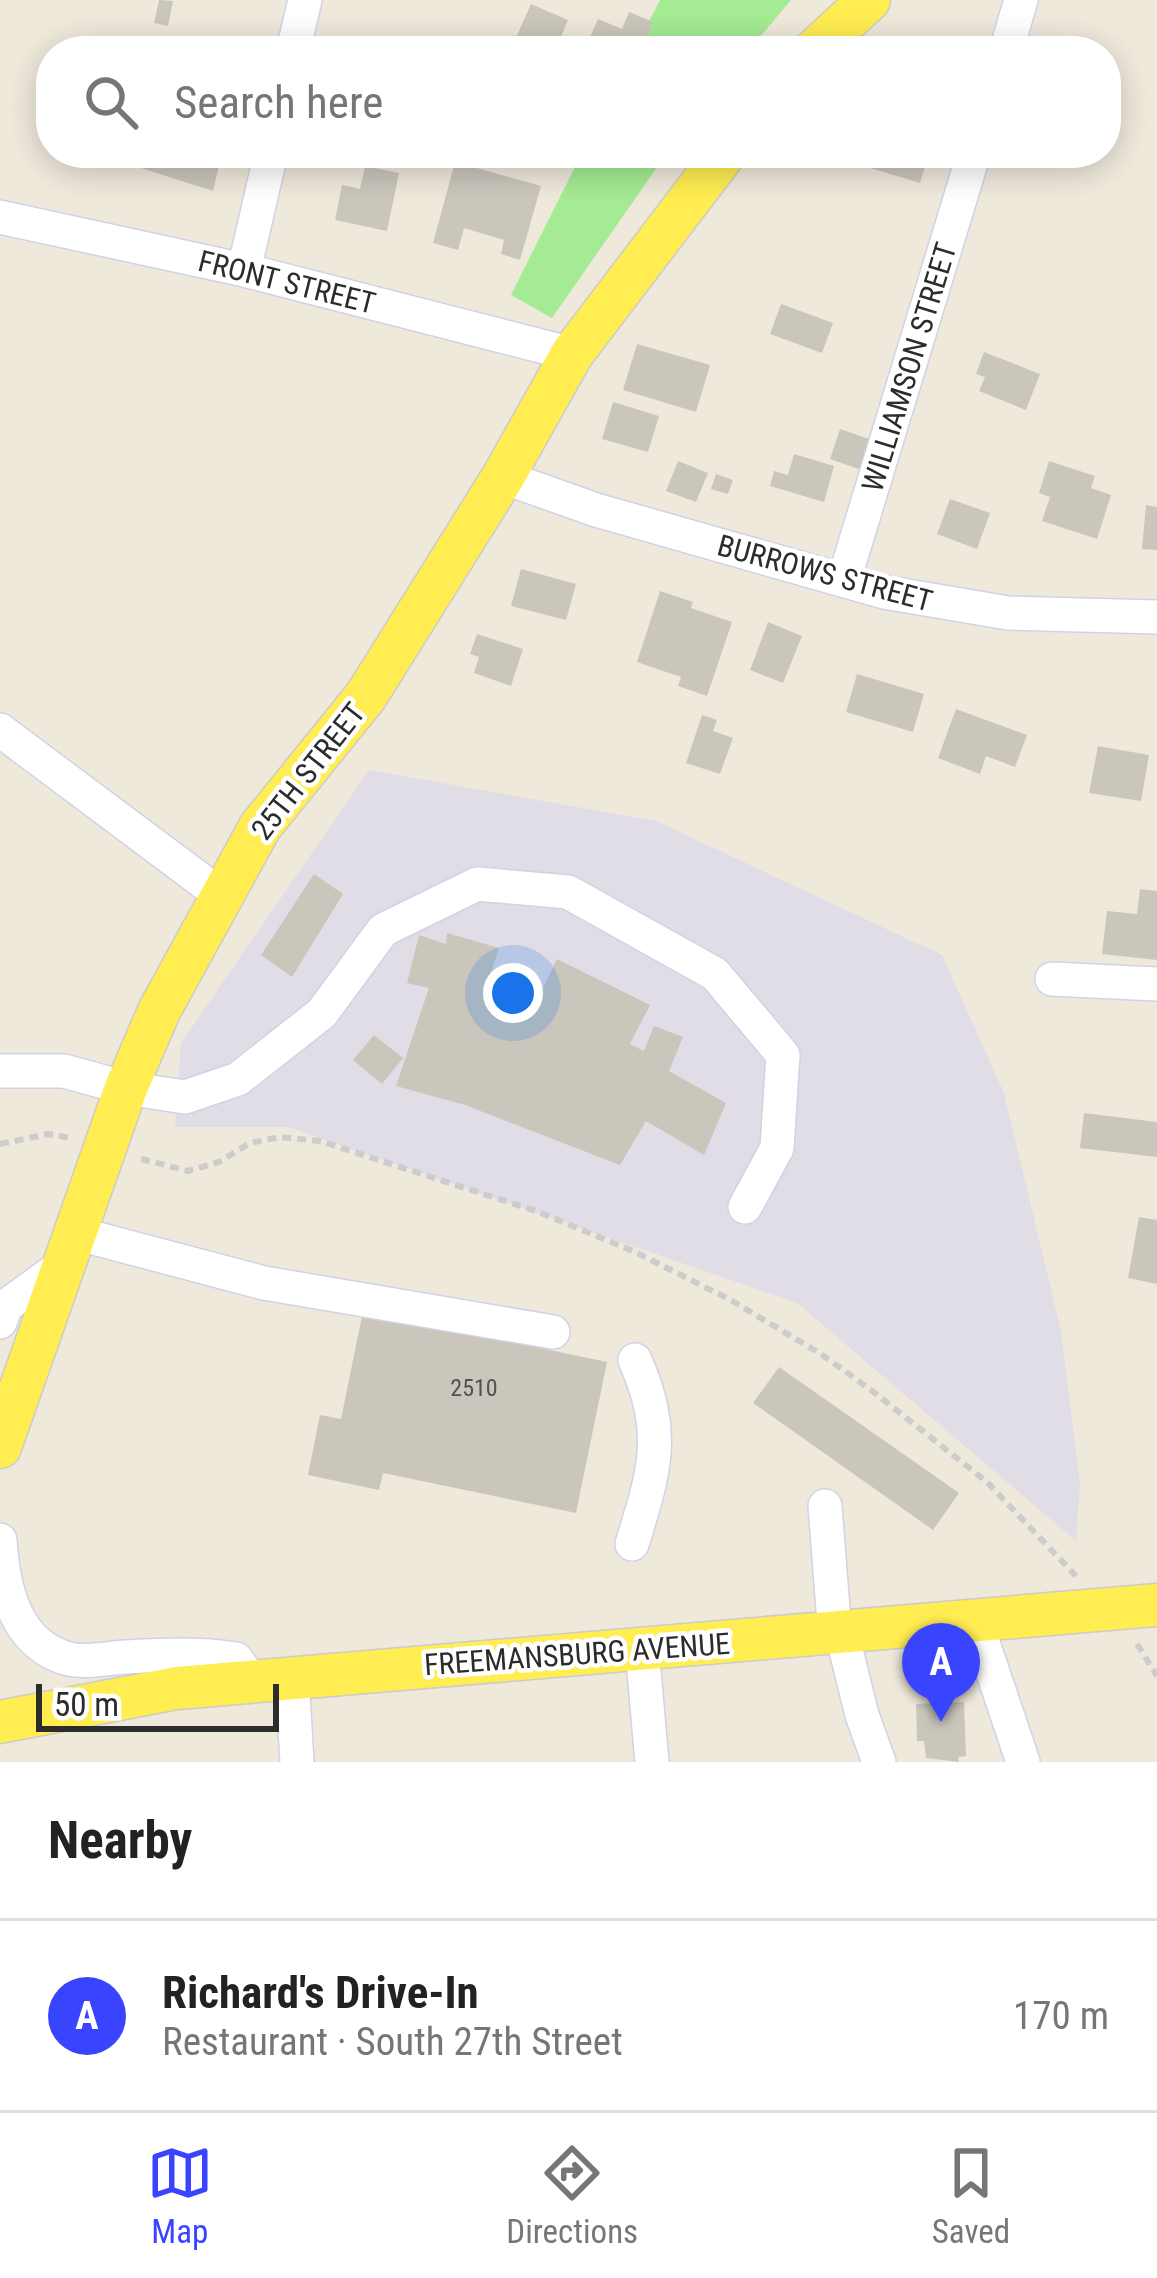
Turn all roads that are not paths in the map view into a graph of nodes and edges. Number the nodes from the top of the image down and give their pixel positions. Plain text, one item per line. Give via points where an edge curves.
1 (305, 0) edge
2 (869, 0) edge
3 (1021, 0) edge
4 (297, 36) edge
5 (830, 36) edge
6 (1010, 36) edge
7 (268, 168) edge
8 (714, 168) edge
9 (969, 168) edge
10 (0, 217) edge
11 (244, 270) junction
12 (572, 354) junction
13 (502, 477) junction
14 (844, 580) junction
15 (1157, 617) edge
16 (1, 732) edge
17 (222, 896) junction
18 (1052, 979) dead end
19 (1157, 984) edge
20 (0, 1071) edge
21 (126, 1088) junction
22 (745, 1207) dead end
23 (70, 1249) junction
24 (0, 1322) edge
25 (553, 1332) dead end
26 (634, 1360) dead end
27 (0, 1447) edge
28 (826, 1506) dead end
29 (0, 1540) edge
30 (632, 1544) dead end
31 (1157, 1605) edge
32 (976, 1622) junction
33 (839, 1634) junction
34 (642, 1649) junction
35 (272, 1679) junction
36 (0, 1722) edge
37 (297, 1762) edge
38 (652, 1762) edge
39 (879, 1762) edge
40 (1024, 1762) edge

1 - 4 street
2 - 5 main road
3 - 6 street
7 - 11 street
8 - 12 main road, 25TH STREET
9 - 14 street, WILLIAMSON STREET
10 - 11 street, FRONT STREET
11 - 12 street, FRONT STREET
12 - 13 main road, 25TH STREET
13 - 14 street, BURROWS STREET
13 - 17 main road, 25TH STREET via 366,696 260,827
14 - 15 street, BURROWS STREET via 1008,613
16 - 17 street
17 - 21 main road, 25TH STREET
18 - 19 street
20 - 21 street via 64,1071
21 - 22 street via 185,1097 238,1079 322,1013 383,930 477,884 568,892 715,974 783,1055 776,1148
21 - 23 main road, 25TH STREET
23 - 24 street via 6,1306
23 - 25 street
23 - 27 main road, 25TH STREET
26 - 30 street via 656,1427
28 - 33 street
29 - 35 street via 15,1617 39,1644 71,1660 198,1653 236,1659
31 - 32 main road, FREEMANSBURG AVENUE
32 - 33 main road, FREEMANSBURG AVENUE
32 - 40 street
33 - 34 main road, FREEMANSBURG AVENUE
33 - 39 street
34 - 35 main road, FREEMANSBURG AVENUE
34 - 38 street
35 - 36 main road, FREEMANSBURG AVENUE
35 - 37 street

